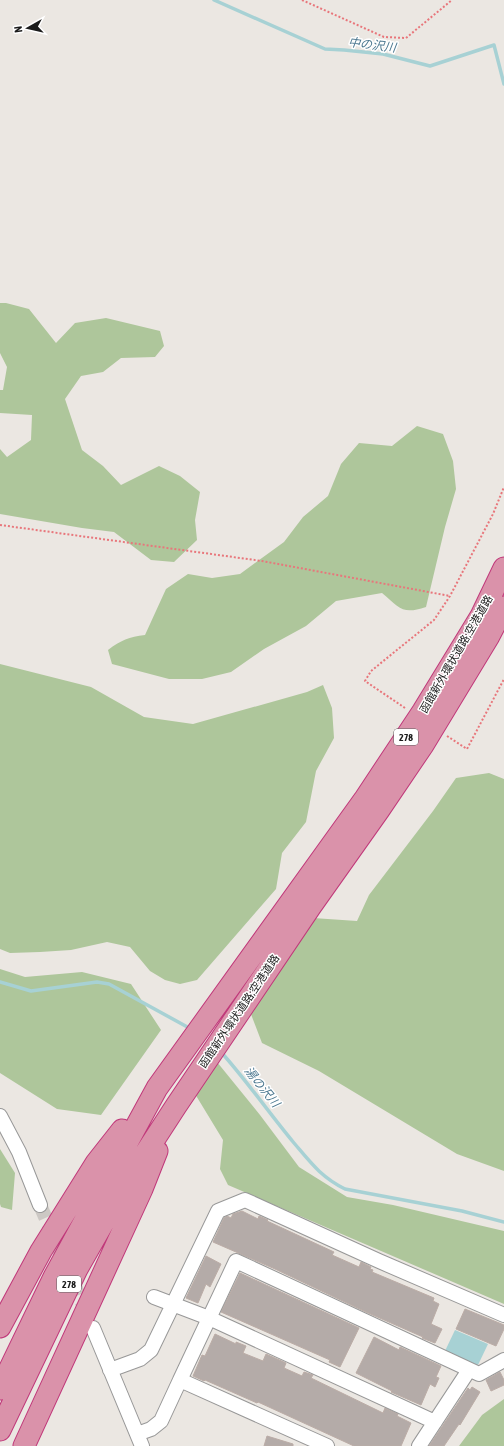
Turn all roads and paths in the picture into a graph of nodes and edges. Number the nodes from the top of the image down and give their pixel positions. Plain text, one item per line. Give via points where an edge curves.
1 (302, 0) edge
2 (452, 0) edge
3 (504, 487) edge
4 (0, 525) edge
5 (504, 568) edge
6 (450, 596) junction
7 (504, 607) edge
8 (504, 679) edge
9 (409, 711) dead end
10 (441, 732) dead end
11 (302, 902) junction
12 (0, 1116) edge
13 (129, 1129) junction
14 (155, 1146) junction
15 (40, 1205) tunnel mouth
16 (154, 1296) dead end
17 (174, 1304) junction
18 (504, 1315) edge
19 (209, 1318) junction
20 (0, 1326) edge
21 (93, 1328) tunnel mouth
22 (504, 1360) edge
23 (110, 1370) junction
24 (469, 1370) junction
25 (180, 1380) junction
26 (0, 1389) edge
27 (435, 1422) junction
28 (0, 1430) edge
29 (139, 1440) edge
30 (310, 1443) edge
31 (24, 1446) edge
32 (328, 1446) edge
33 (419, 1446) edge

1 - 2 path via 384,37 406,38
3 - 6 path via 493,514
4 - 6 path via 262,561
5 - 11 highway, 函館新外環状道路;空港道路 / 278 via 481,616
6 - 9 path via 434,620 371,671 366,681
7 - 11 highway, 函館新外環状道路;空港道路 / 278 via 423,745 379,810
8 - 10 path via 467,749
11 - 13 highway, 函館新外環状道路;空港道路 / 278 via 157,1088
11 - 14 highway, 函館新外環状道路;空港道路 / 278 via 176,1106
12 - 15 street via 19,1152
13 - 20 highway via 96,1163 41,1251
13 - 26 highway, 278
14 - 28 highway, 278 via 126,1183 76,1269
14 - 31 highway via 142,1189
16 - 17 street
17 - 18 street via 218,1211 245,1200
17 - 19 street
17 - 23 street via 151,1350 140,1358
19 - 24 street via 236,1261
19 - 25 street
19 - 27 street
21 - 23 street
22 - 24 street via 479,1374
23 - 29 street
24 - 27 street
25 - 29 street via 161,1421
25 - 30 street
27 - 33 street
30 - 32 street

